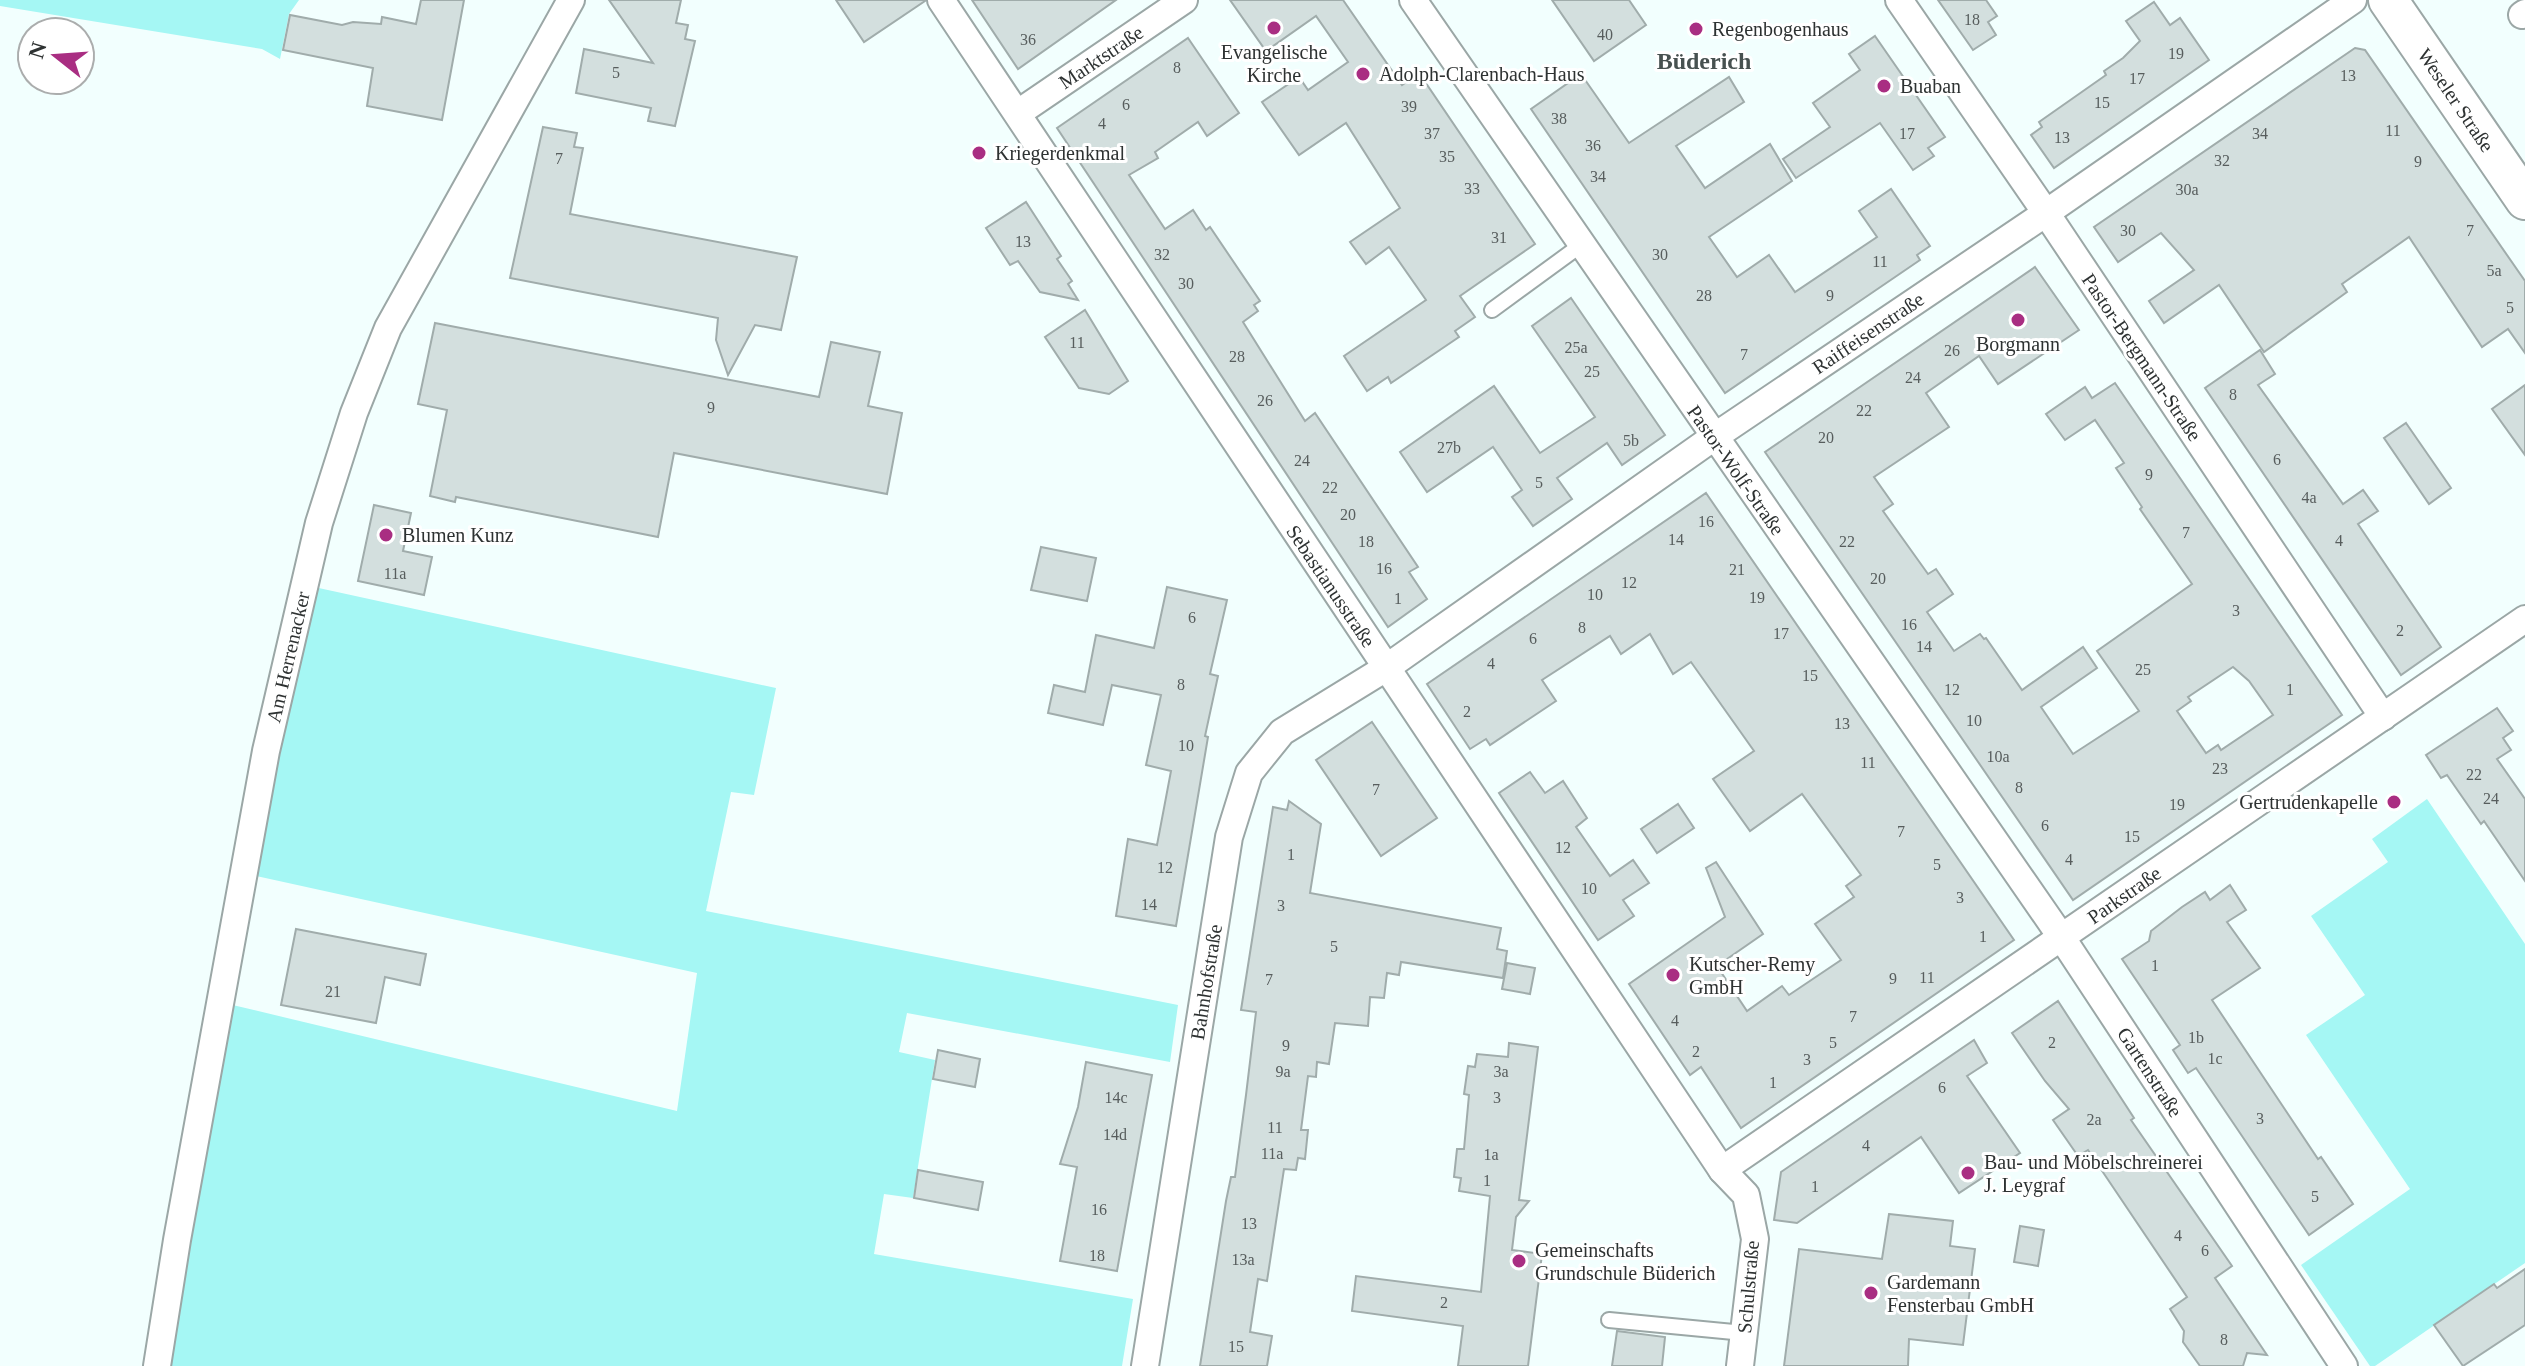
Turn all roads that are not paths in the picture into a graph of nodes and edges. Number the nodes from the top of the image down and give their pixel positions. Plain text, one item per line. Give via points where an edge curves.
1 (571, 0) edge
2 (941, 0) edge
3 (1184, 0) edge
4 (1413, 0) edge
5 (1899, 0) edge
6 (2353, 0) edge
7 (2388, 0) edge
8 (1018, 113) junction
9 (2525, 200) edge
10 (2046, 213) junction
11 (1581, 245) junction
12 (1492, 310) dead end
13 (1714, 437) junction
14 (2525, 619) edge
15 (1386, 668) junction
16 (2383, 717) junction
17 (2062, 938) junction
18 (1722, 1170) junction
19 (1609, 1320) dead end
20 (1744, 1333) junction
21 (157, 1366) edge
22 (1145, 1366) edge
23 (1740, 1366) edge
24 (2344, 1366) edge

1 - 21 street, Am Herrenacker via 388,328 319,523 266,751
2 - 8 street, Sebastianusstraße
3 - 8 street, Marktstraße
4 - 11 street, Pastor-Wolf-Straße
5 - 10 street, Pastor-Bergmann-Straße
6 - 10 street, Raiffeisenstraße
7 - 9 street, Weseler Straße
8 - 15 street, Sebastianusstraße
10 - 13 street, Raiffeisenstraße
10 - 16 street, Pastor-Bergmann-Straße
11 - 12 lane
11 - 13 street, Pastor-Wolf-Straße
13 - 15 street, Raiffeisenstraße
13 - 17 street, Pastor-Wolf-Straße
14 - 16 street, Parkstraße
15 - 18 street, Sebastianusstraße
15 - 22 street, Bahnhofstraße via 1282,732 1249,773 1229,837
16 - 17 street, Parkstraße
17 - 18 street, Parkstraße
17 - 24 street, Gartenstraße
18 - 20 street, Schulstraße via 1746,1195 1755,1239
19 - 20 lane
20 - 23 street, Schulstraße

